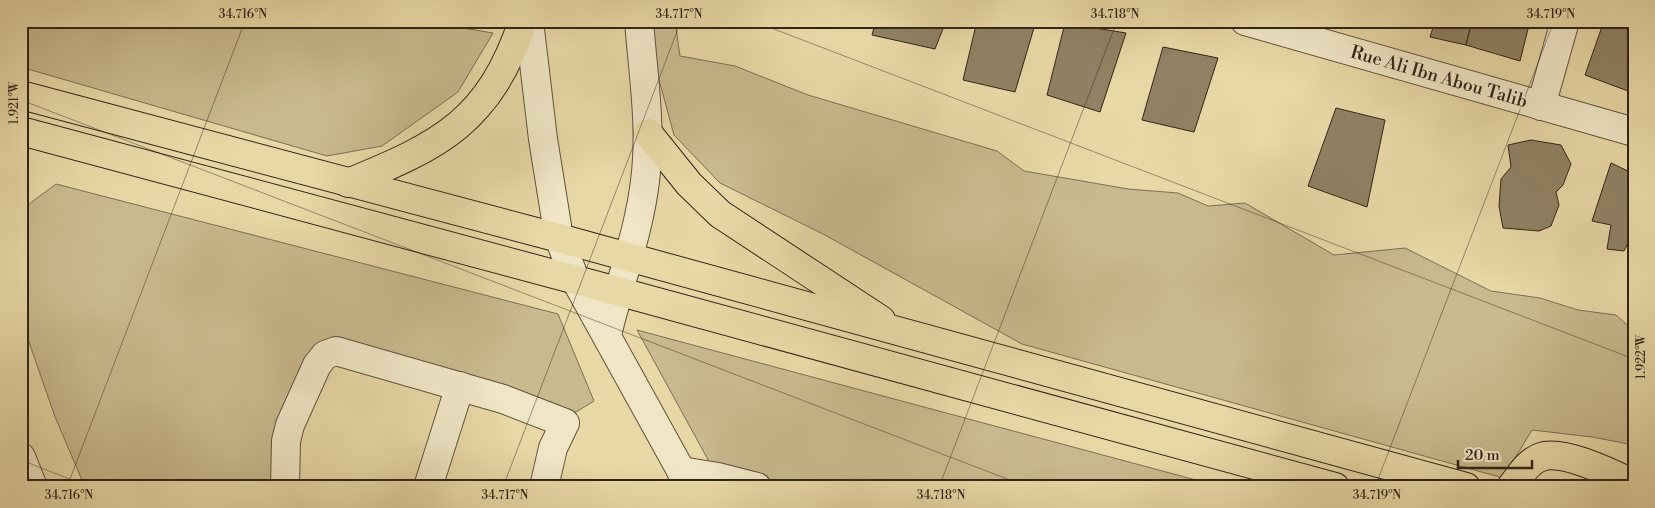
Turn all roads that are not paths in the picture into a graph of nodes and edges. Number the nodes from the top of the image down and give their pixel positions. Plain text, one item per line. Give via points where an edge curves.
1 (523, 21) edge
2 (529, 21) edge
3 (639, 21) edge
4 (1245, 21) edge
5 (1565, 21) edge
6 (21, 95) edge
7 (1541, 106) junction
8 (1634, 132) edge
9 (648, 133) junction
10 (23, 136) edge
11 (348, 183) junction
12 (559, 238) junction
13 (627, 257) junction
14 (575, 280) junction
15 (617, 291) junction
16 (901, 334) junction
17 (607, 335) junction
18 (460, 386) junction
19 (21, 457) edge
20 (686, 479) edge
21 (1634, 484) edge
22 (33, 487) edge
23 (285, 487) edge
24 (428, 487) edge
25 (544, 487) edge
26 (757, 487) edge
27 (1335, 487) edge
28 (1466, 487) edge
29 (1511, 487) edge

1 - 11 main road via 513,52 497,82 473,114 406,160
2 - 12 street
3 - 9 street
4 - 7 street, Rue Ali Ibn Abou Talib
5 - 7 street
6 - 11 main road
7 - 8 street, Rue Ali Ibn Abou Talib
9 - 13 street via 642,204
9 - 16 main road via 689,184 720,214
10 - 14 main road
11 - 12 main road
12 - 13 main road
12 - 14 street
13 - 15 street
13 - 16 main road
14 - 15 main road
14 - 17 street
15 - 17 street
15 - 27 main road
16 - 28 main road
17 - 20 street
18 - 23 street via 340,352 325,354 290,425 286,441
18 - 24 street
18 - 25 street via 503,399 564,424 553,448
19 - 22 street
20 - 26 street via 718,476
21 - 29 main road via 1556,455 1541,457 1530,464

